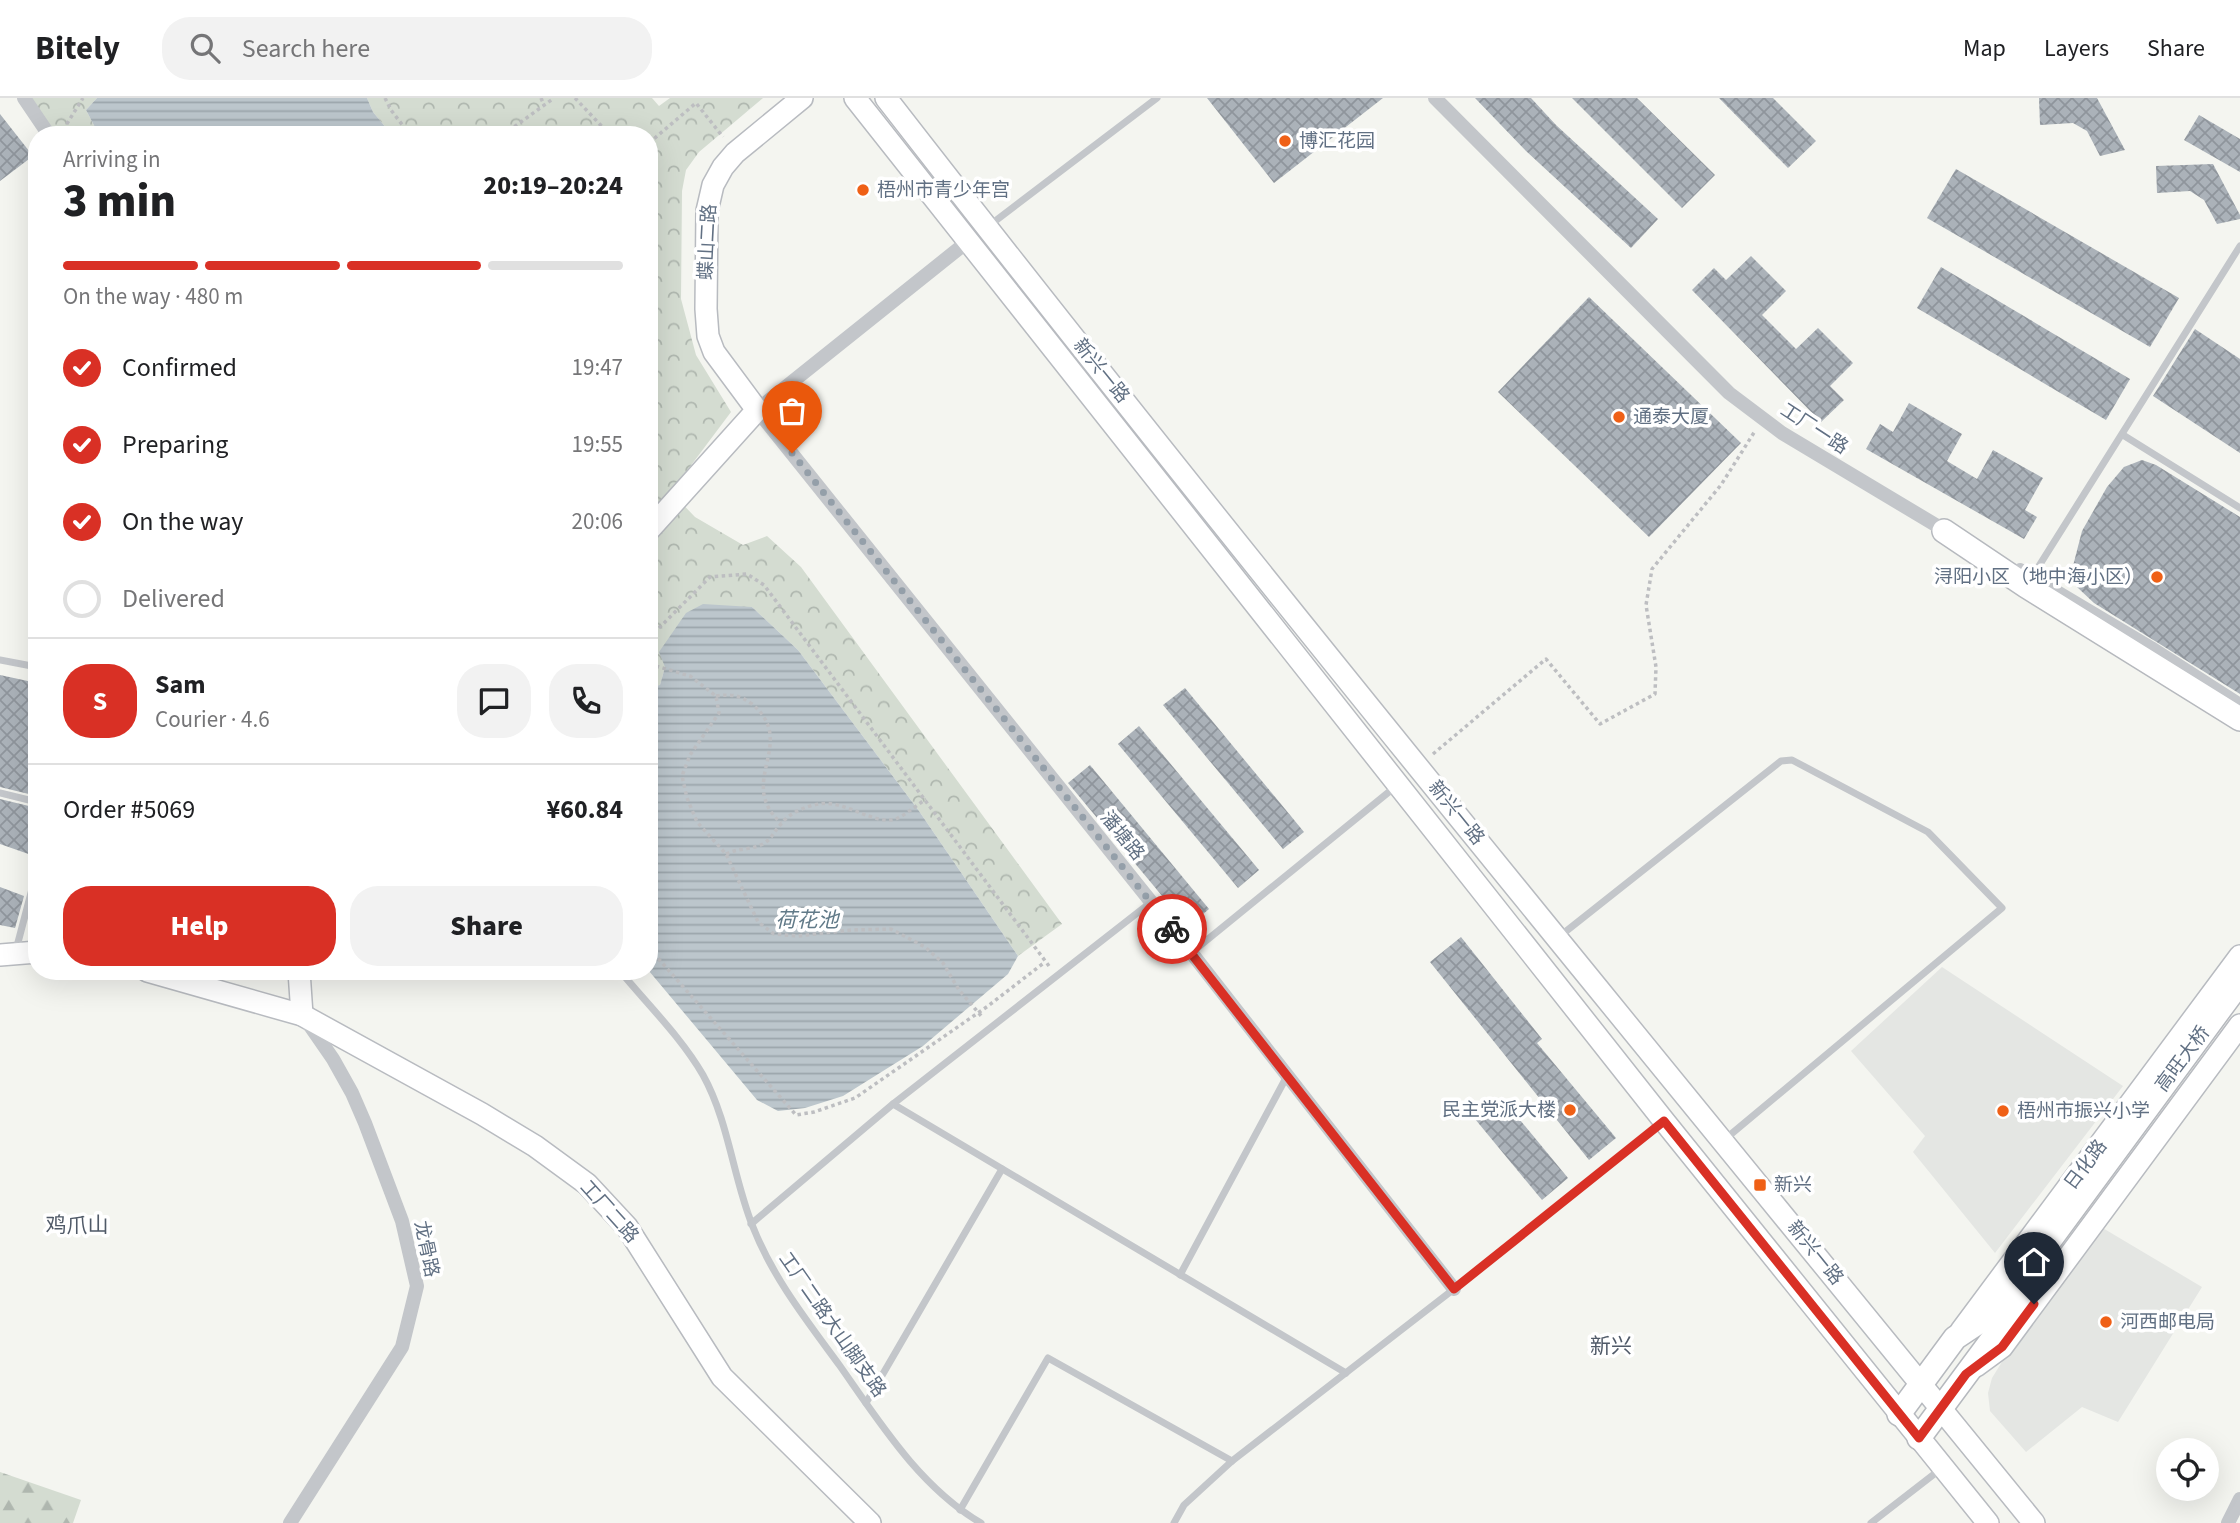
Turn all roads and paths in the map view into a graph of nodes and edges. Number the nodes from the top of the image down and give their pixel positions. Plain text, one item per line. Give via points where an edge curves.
1 (24, 98) edge
2 (83, 98) edge
3 (386, 98) edge
4 (541, 98) edge
5 (554, 98) edge
6 (575, 98) edge
7 (802, 98) edge
8 (855, 98) edge
9 (886, 98) edge
10 (1157, 98) edge
11 (1435, 98) edge
12 (544, 105) junction
13 (44, 126) edge
14 (66, 126) edge
15 (403, 126) edge
16 (515, 126) edge
17 (601, 126) edge
18 (658, 136) edge
19 (735, 153) junction
20 (986, 227) junction
21 (967, 242) junction
22 (2240, 246) edge
23 (757, 410) junction
24 (1763, 419) junction
25 (2123, 436) junction
26 (2240, 508) edge
27 (658, 520) edge
28 (1944, 531) junction
29 (2032, 577) junction
30 (658, 629) edge
31 (0, 660) edge
32 (28, 665) edge
33 (658, 667) edge
34 (716, 696) junction
35 (2240, 705) edge
36 (2240, 719) edge
37 (1418, 767) junction
38 (1398, 784) junction
39 (0, 793) edge
40 (926, 799) junction
41 (28, 800) edge
42 (781, 823) junction
43 (726, 854) junction
44 (28, 896) edge
45 (1150, 903) junction
46 (1558, 938) junction
47 (28, 953) edge
48 (1191, 953) junction
49 (7, 955) edge
50 (2240, 956) edge
51 (658, 958) edge
52 (1045, 962) junction
53 (1059, 975) junction
54 (182, 980) edge
55 (300, 980) edge
56 (628, 980) edge
57 (2240, 982) edge
58 (2240, 1004) edge
59 (975, 1009) dead end
60 (302, 1015) junction
61 (2240, 1025) edge
62 (1287, 1076) junction
63 (893, 1104) junction
64 (1664, 1121) junction
65 (1723, 1140) junction
66 (1002, 1169) junction
67 (751, 1224) junction
68 (2056, 1242) junction
69 (1180, 1275) junction
70 (1454, 1289) junction
71 (1955, 1338) junction
72 (1346, 1373) junction
73 (1966, 1374) junction
74 (1921, 1384) junction
75 (866, 1403) junction
76 (1941, 1409) junction
77 (1899, 1414) junction
78 (1919, 1438) junction
79 (1232, 1461) junction
80 (1943, 1467) junction
81 (2240, 1499) edge
82 (960, 1510) junction
83 (290, 1523) edge
84 (870, 1523) edge
85 (981, 1523) edge
86 (1174, 1523) edge
87 (1871, 1523) edge
88 (1988, 1523) edge
89 (2034, 1523) edge
90 (2228, 1523) edge

1 - 13 street
2 - 14 path
3 - 15 path
4 - 12 path
5 - 12 path
6 - 17 path
7 - 19 main road, 蝶山二路
8 - 21 main road, 新兴一路
9 - 20 main road, 新兴一路
10 - 20 lane
11 - 24 street, 工厂一路 via 1729,393
12 - 16 path
18 - 19 path via 696,103
19 - 23 main road, 蝶山二路 via 713,186 707,211 708,336
20 - 37 main road, 新兴一路
21 - 23 street
21 - 38 main road, 新兴一路
22 - 25 lane
23 - 27 main road
23 - 45 street, 潘塘路
24 - 28 street, 工厂一路
24 - 37 path via 1721,485 1652,569 1646,605 1656,667 1655,694 1600,724 1546,659
25 - 26 lane
25 - 29 lane
28 - 29 street, 工厂一路
28 - 36 main road
29 - 35 street, 工厂一路
30 - 40 path via 710,577 747,574 764,585
31 - 32 lane
33 - 34 path via 690,676
34 - 42 path via 745,698 771,727 763,793
34 - 43 path via 719,713 690,755 682,776 697,822
37 - 46 main road, 新兴一路
38 - 48 lane
38 - 64 main road, 新兴一路
39 - 41 lane
40 - 42 path via 896,819 881,819 834,803 794,813
40 - 52 path
42 - 43 path via 765,843
43 - 59 path via 758,922 774,934 891,929 925,947 943,963
44 - 49 lane
45 - 48 street, 潘塘路
45 - 53 lane
46 - 65 main road, 新兴一路
46 - 65 lane via 1781,761 1792,760 1928,832 2002,908
47 - 49 main road
48 - 62 street, 潘塘路
50 - 71 main road, 日化路
51 - 52 path via 796,1115 855,1098
52 - 53 path
53 - 63 lane
54 - 60 main road
55 - 60 main road
56 - 67 lane, 工厂二路大山脚支路 via 687,1049 703,1076
57 - 68 main road, 高旺大桥
58 - 68 main road, 高旺大桥
60 - 83 street, 龙骨路 via 333,1059 361,1113 401,1221 416,1286 402,1347
60 - 84 main road, 工厂二路 via 492,1120 587,1184 627,1227 722,1377
61 - 73 main road, 日化路 via 2002,1347
62 - 69 lane
62 - 70 street, 潘塘路
63 - 66 lane
63 - 67 lane
64 - 70 lane
64 - 77 main road, 新兴一路
65 - 74 main road, 新兴一路
66 - 69 lane
66 - 75 lane
67 - 75 lane, 工厂二路大山脚支路 via 785,1290
68 - 71 main road, 日化路 via 2000,1308
68 - 73 main road, 日化路
69 - 72 lane
70 - 72 lane
71 - 74 main road, 日化路
72 - 79 lane
73 - 76 main road, 日化路
74 - 76 main road, 新兴一路
74 - 77 main road, 日化路
75 - 82 lane, 工厂二路大山脚支路 via 927,1480
76 - 78 main road, 日化路
76 - 89 main road, 新兴一路
77 - 78 main road, 新兴一路
78 - 80 main road, 新兴一路
79 - 82 lane via 1048,1358
79 - 86 lane via 1184,1505
80 - 87 lane
80 - 88 main road, 新兴一路
81 - 90 street
82 - 85 lane, 工厂二路大山脚支路

